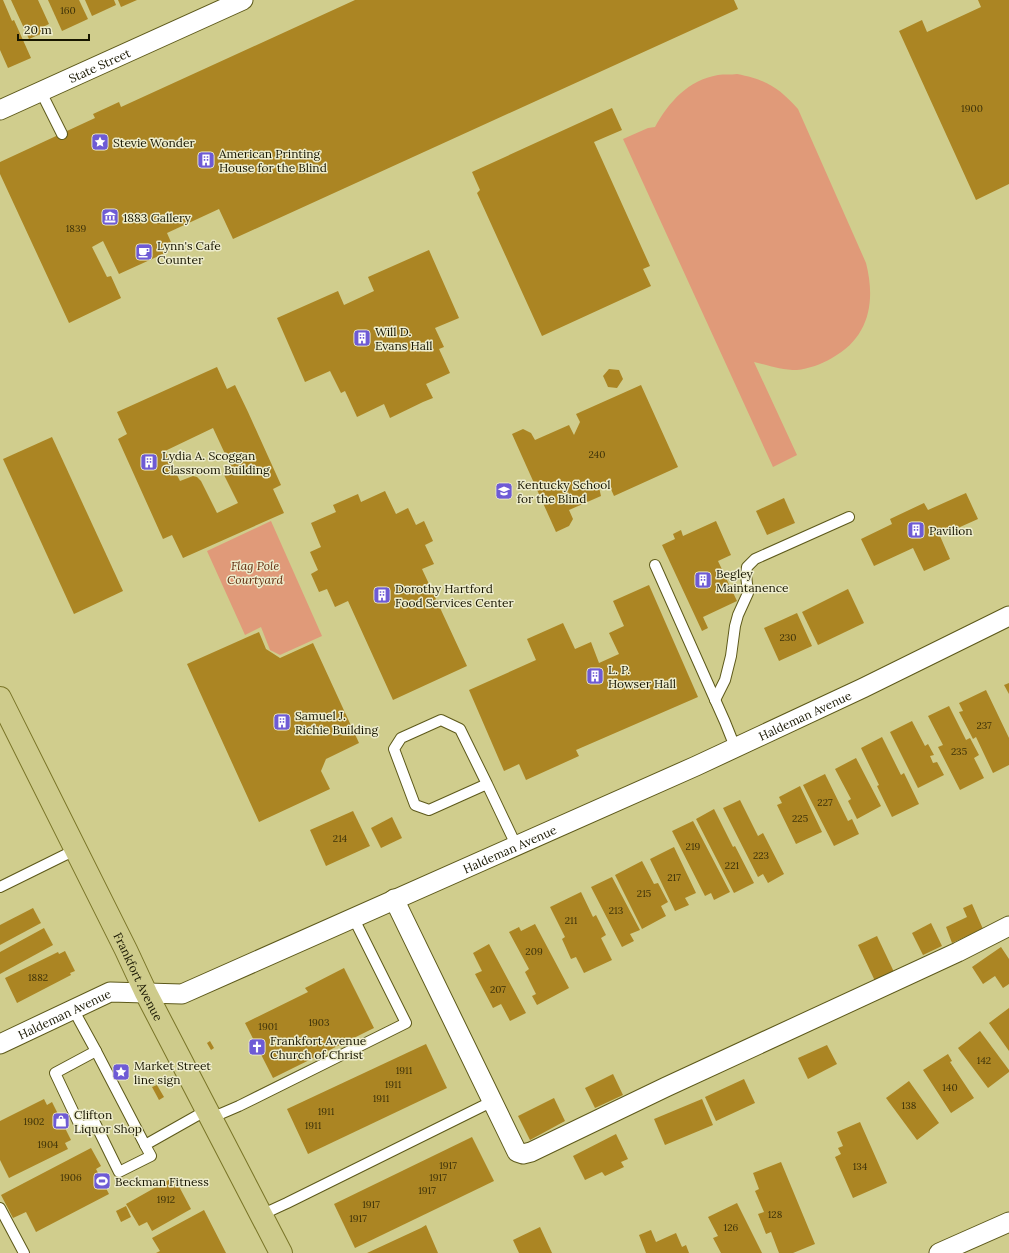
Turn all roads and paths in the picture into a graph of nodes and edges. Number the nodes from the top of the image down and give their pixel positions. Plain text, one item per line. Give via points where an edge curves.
1 (243, 0) edge
2 (41, 92) junction
3 (0, 110) edge
4 (62, 134) dead end
5 (849, 517) dead end
6 (655, 565) dead end
7 (1009, 616) edge
8 (0, 698) edge
9 (715, 700) junction
10 (735, 747) junction
11 (487, 784) junction
12 (516, 845) junction
13 (76, 850) junction
14 (0, 887) edge
15 (394, 899) junction
16 (353, 917) junction
17 (1009, 926) edge
18 (146, 993) junction
19 (74, 1009) junction
20 (0, 1044) edge
21 (96, 1051) junction
22 (493, 1101) junction
23 (209, 1114) junction
24 (145, 1145) junction
25 (0, 1208) edge
26 (261, 1215) junction
27 (1009, 1222) edge
28 (279, 1252) edge
29 (24, 1253) edge
30 (939, 1253) edge

1 - 2 street, State Street
2 - 3 street, State Street
2 - 4 lane
5 - 9 lane via 755,559 747,567 748,593 735,626 732,656 725,680
6 - 9 lane
7 - 10 street, Haldeman Avenue
8 - 13 main road, Frankfort Avenue
9 - 10 lane
10 - 12 street, Haldeman Avenue
11 - 11 lane via 460,729 442,720 401,738 394,749 415,805 429,810
11 - 12 lane
12 - 15 street, Haldeman Avenue
13 - 14 lane
13 - 18 main road, Frankfort Avenue
15 - 16 street, Haldeman Avenue
15 - 22 street
16 - 18 street, Haldeman Avenue via 182,994
16 - 23 lane via 406,1023 239,1106
17 - 22 street via 531,1152 517,1152
18 - 19 street, Haldeman Avenue via 110,992
18 - 23 main road, Frankfort Avenue
19 - 20 street, Haldeman Avenue
19 - 21 lane
21 - 24 lane
21 - 24 lane via 55,1072 81,1128 94,1121 119,1172 151,1156
22 - 26 lane
23 - 24 lane
23 - 26 main road, Frankfort Avenue
25 - 29 lane
26 - 28 main road, Frankfort Avenue
27 - 30 street

